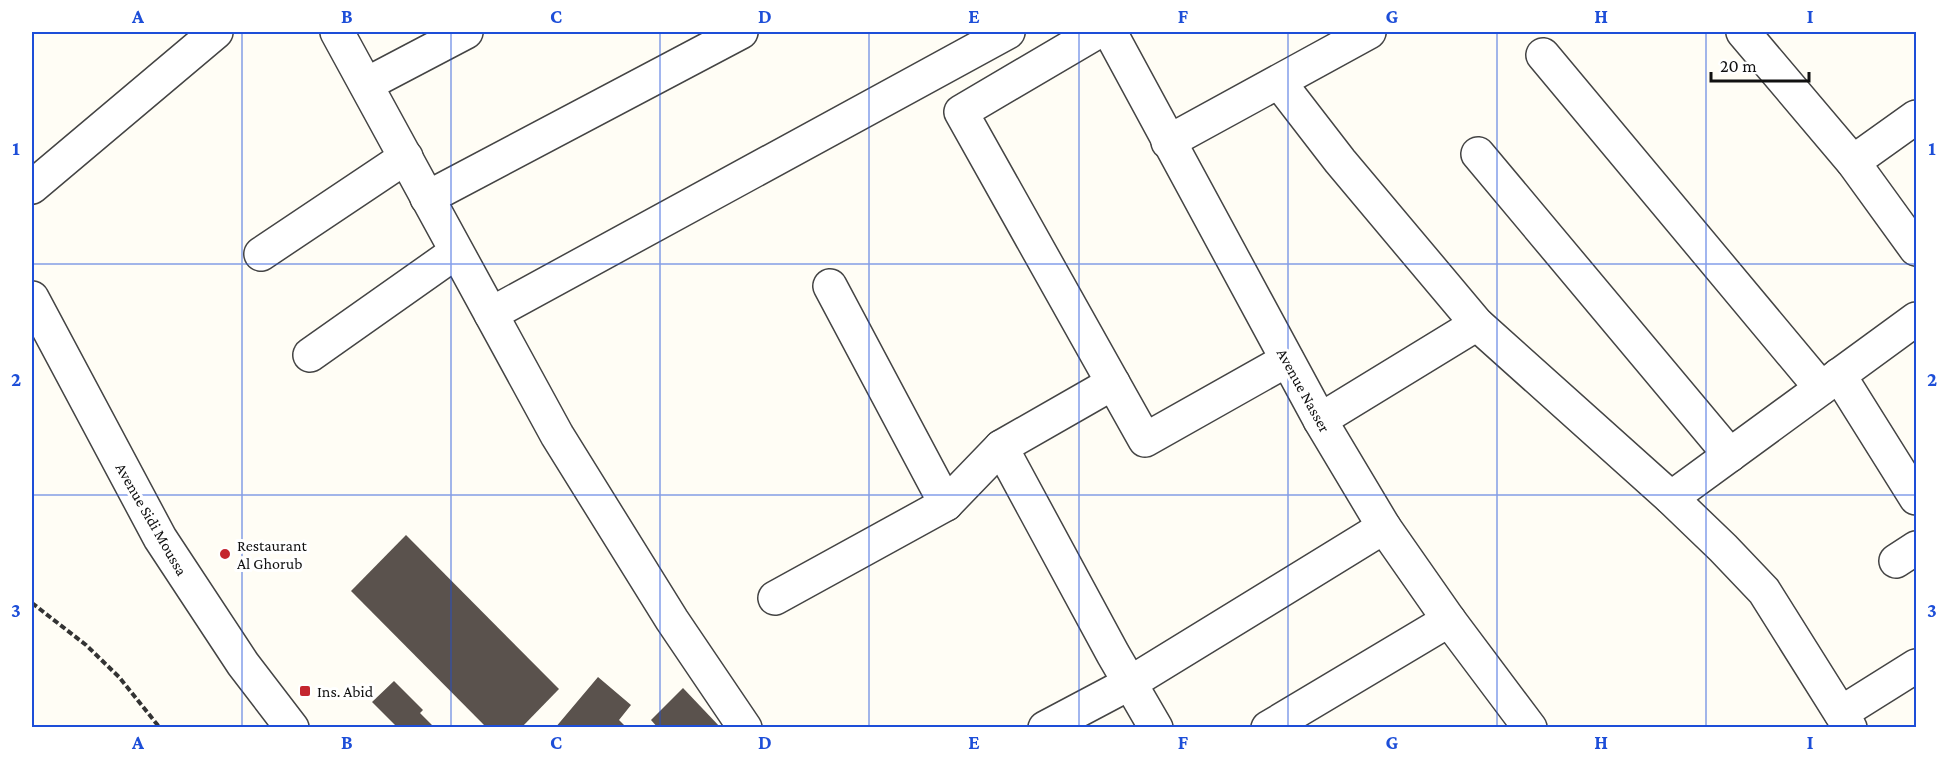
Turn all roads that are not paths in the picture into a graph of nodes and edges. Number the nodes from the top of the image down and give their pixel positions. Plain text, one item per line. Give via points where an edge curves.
1 (216, 32) edge
2 (337, 32) edge
3 (466, 32) edge
4 (741, 32) edge
5 (1008, 32) edge
6 (1096, 32) edge
7 (1110, 32) edge
8 (1370, 32) edge
9 (1743, 32) edge
10 (1543, 55) dead end
11 (1279, 82) junction
12 (367, 84) junction
13 (1917, 117) edge
14 (1168, 142) junction
15 (1478, 154) dead end
16 (405, 157) junction
17 (1853, 162) junction
18 (32, 187) edge
19 (428, 198) junction
20 (1917, 249) edge
21 (456, 252) junction
22 (261, 254) dead end
23 (830, 286) dead end
24 (32, 297) edge
25 (491, 314) junction
26 (1917, 319) edge
27 (1478, 324) junction
28 (310, 355) dead end
29 (1287, 360) junction
30 (1830, 382) junction
31 (1113, 383) junction
32 (1320, 420) junction
33 (1001, 447) junction
34 (1730, 455) junction
35 (1671, 498) junction
36 (1917, 498) edge
37 (946, 504) junction
38 (1384, 527) junction
39 (775, 598) dead end
40 (1449, 620) junction
41 (1917, 666) edge
42 (1130, 683) junction
43 (1846, 720) edge
44 (292, 728) edge
45 (745, 728) edge
46 (1045, 728) edge
47 (1156, 728) edge
48 (1268, 728) edge
49 (1530, 728) edge

1 - 18 street
2 - 12 street
3 - 12 street
4 - 19 street
5 - 25 street
6 - 31 street via 961,112
7 - 14 street, Avenue Nasser
8 - 11 street
9 - 17 street
10 - 30 street
11 - 14 street
11 - 27 street via 1340,161
12 - 16 street
13 - 17 street
14 - 29 street, Avenue Nasser
15 - 34 street
16 - 19 street
16 - 22 street
17 - 20 street
19 - 21 street
21 - 25 street
21 - 28 street
23 - 37 street
24 - 44 street, Avenue Sidi Moussa via 160,538 243,664
25 - 45 street via 557,435 672,620
26 - 30 street
27 - 32 street
27 - 35 street
29 - 31 street via 1145,440
29 - 32 street, Avenue Nasser
30 - 34 street
30 - 36 street
31 - 33 street
32 - 38 street, Avenue Nasser
33 - 37 street
33 - 42 street
34 - 35 street
35 - 43 street via 1764,591
37 - 39 street
38 - 40 street, Avenue Nasser
38 - 42 street
40 - 48 street
40 - 49 street, Avenue Nasser
41 - 43 street
42 - 46 street
42 - 47 street

